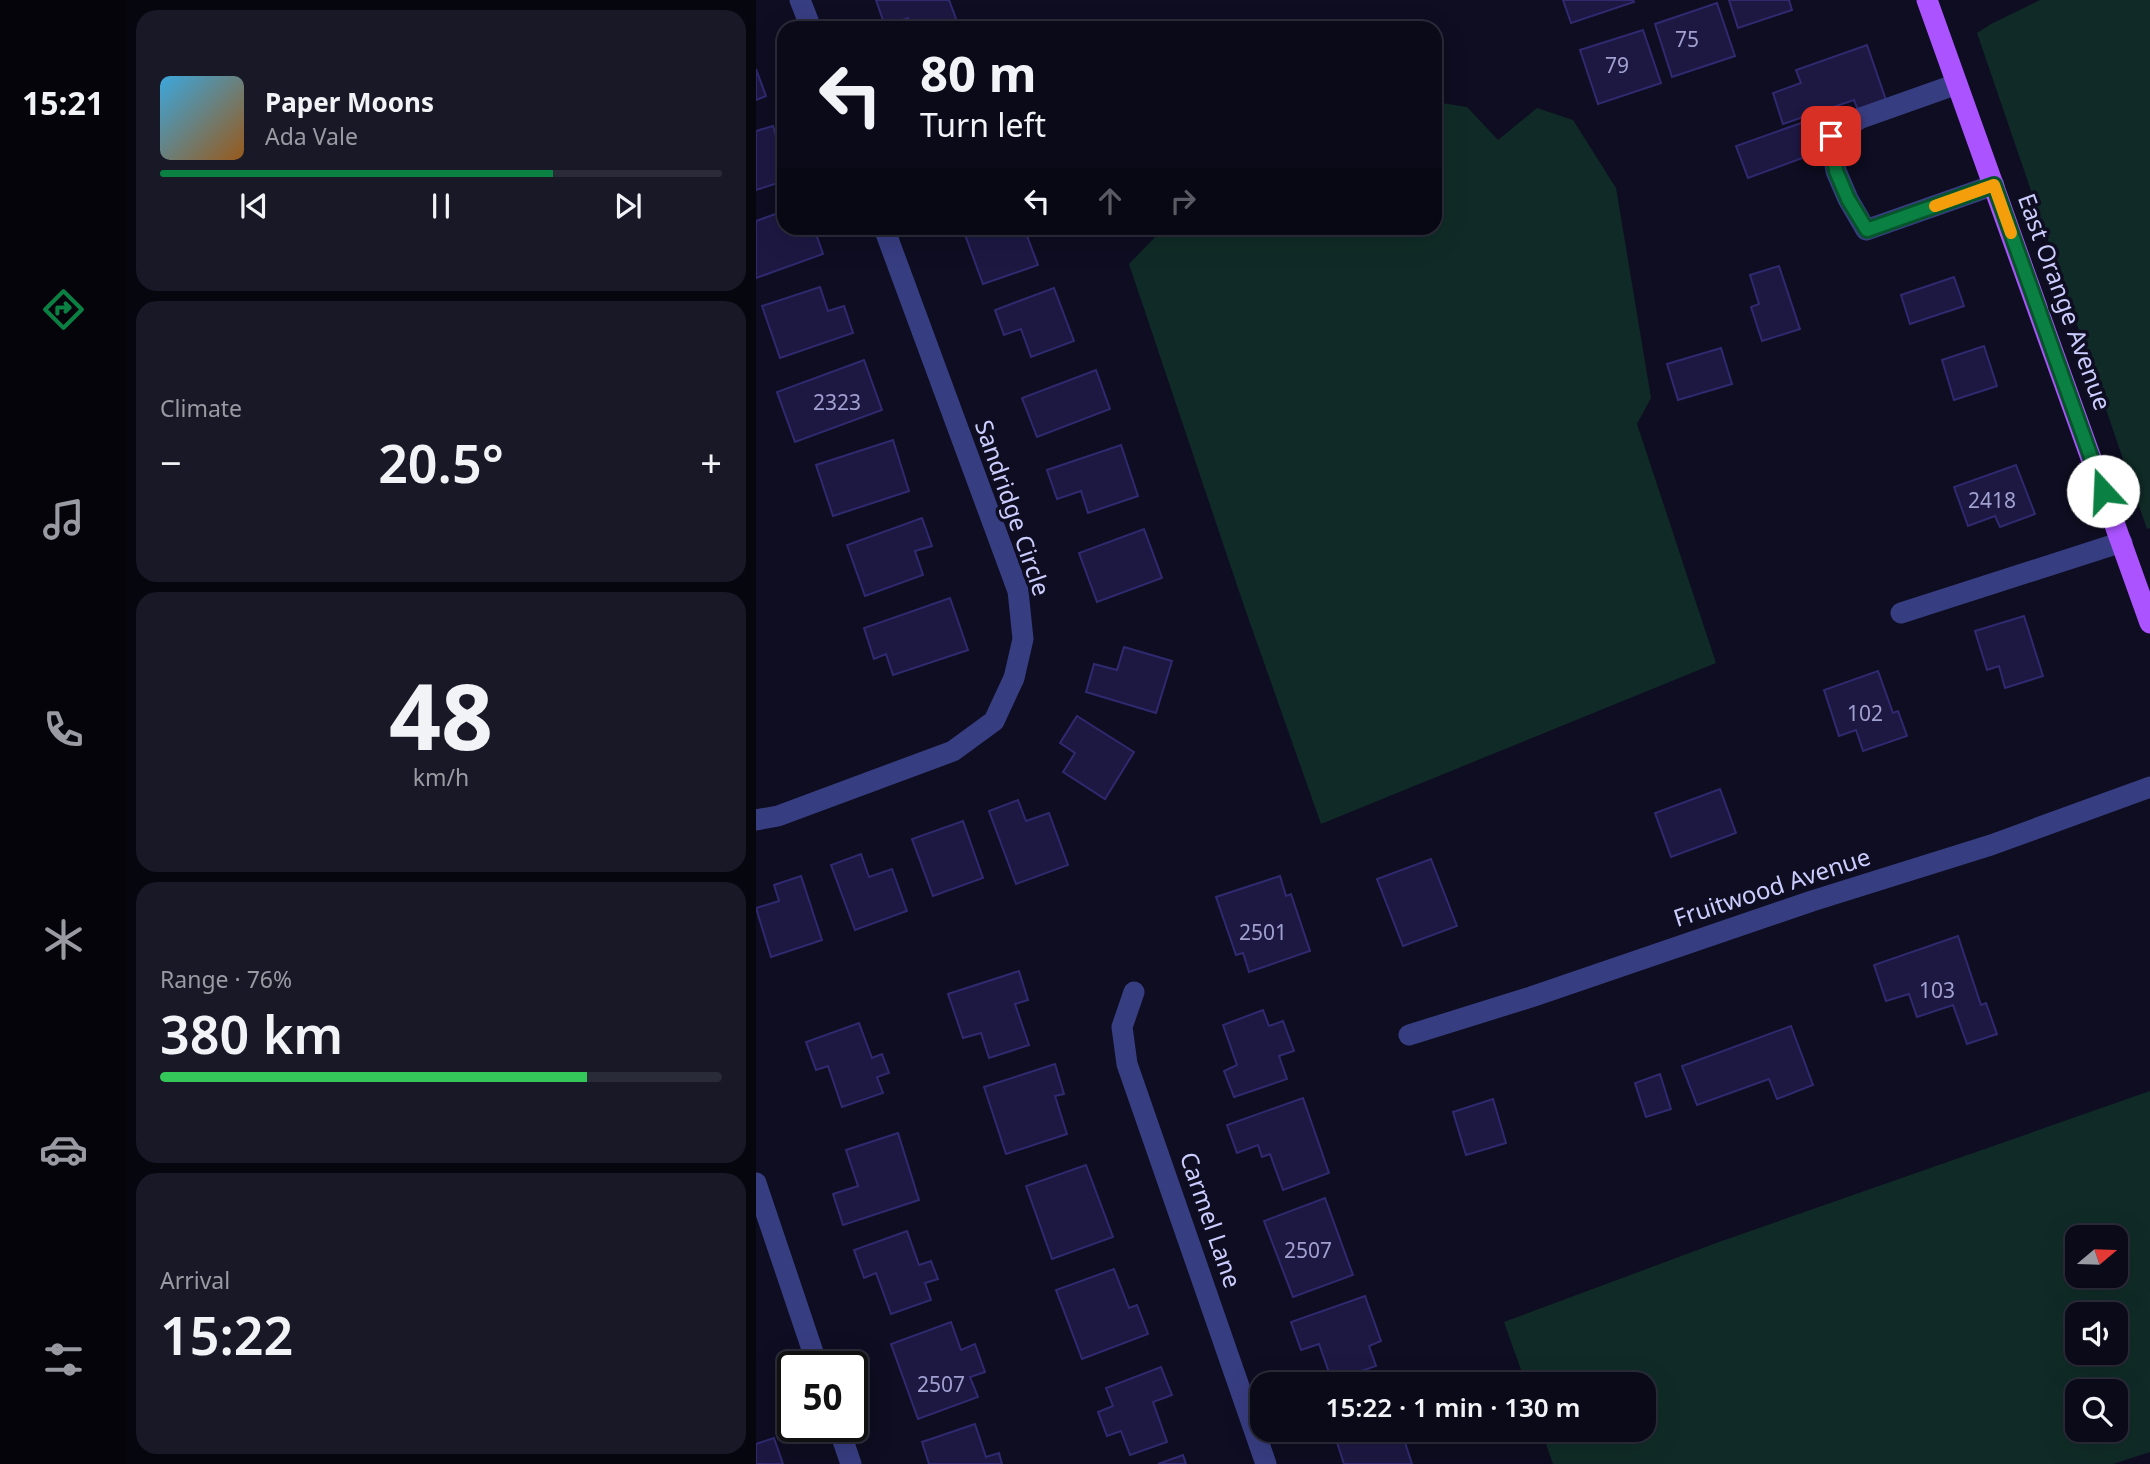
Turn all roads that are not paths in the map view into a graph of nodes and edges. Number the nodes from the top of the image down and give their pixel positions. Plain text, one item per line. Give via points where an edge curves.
1 (800, 0) edge
2 (1927, 0) edge
3 (808, 21) edge
4 (1957, 84) junction
5 (1994, 185) junction
6 (887, 235) edge
7 (2122, 542) junction
8 (1900, 613) dead end
9 (2150, 623) edge
10 (2150, 787) edge
11 (756, 820) edge
12 (1135, 992) dead end
13 (1409, 1035) dead end
14 (756, 1184) edge
15 (813, 1351) edge
16 (843, 1442) edge
17 (851, 1464) edge
18 (1266, 1464) edge

1 - 3 street
2 - 4 main road, East Orange Avenue
4 - 5 main road, East Orange Avenue
4 - 5 street via 1861,118 1831,136 1836,171 1867,230
5 - 7 main road, East Orange Avenue
6 - 11 street, Sandridge Circle via 1018,591 1023,639 1014,678 994,721 953,751
7 - 8 street
7 - 9 main road, East Orange Avenue
10 - 13 street, Fruitwood Avenue via 1992,845
12 - 18 street, Carmel Lane via 1122,1027 1127,1064
14 - 15 street
16 - 17 street

